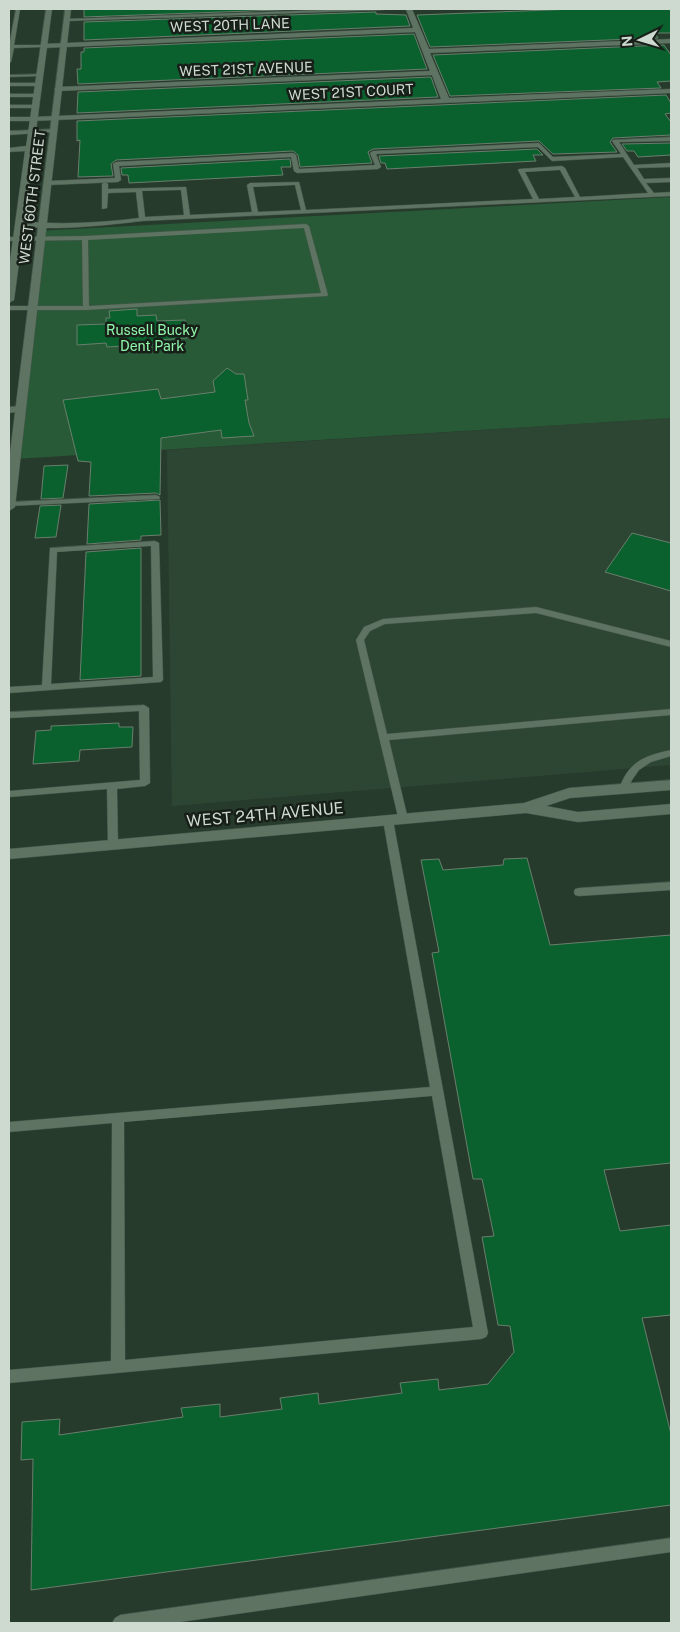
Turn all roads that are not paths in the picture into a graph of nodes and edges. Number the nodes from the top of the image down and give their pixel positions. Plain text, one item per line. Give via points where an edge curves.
1 (18, 9) edge
2 (49, 9) edge
3 (68, 9) edge
4 (382, 9) edge
5 (409, 9) edge
6 (67, 20) junction
7 (9, 25) edge
8 (15, 25) junction
9 (418, 30) junction
10 (671, 41) edge
11 (64, 44) junction
12 (43, 46) junction
13 (10, 47) edge
14 (426, 51) junction
15 (9, 62) edge
16 (435, 73) junction
17 (39, 75) junction
18 (9, 76) edge
19 (37, 84) junction
20 (10, 85) dead end
21 (58, 89) junction
22 (671, 92) edge
23 (36, 95) junction
24 (9, 96) edge
25 (446, 101) junction
26 (34, 106) junction
27 (9, 107) edge
28 (32, 119) junction
29 (55, 119) junction
30 (9, 120) edge
31 (53, 130) junction
32 (31, 131) junction
33 (9, 132) edge
34 (671, 139) edge
35 (51, 148) junction
36 (29, 149) junction
37 (9, 150) edge
38 (624, 155) junction
39 (552, 159) junction
40 (671, 165) edge
41 (632, 167) junction
42 (562, 168) junction
43 (297, 171) junction
44 (671, 180) edge
45 (105, 181) junction
46 (642, 181) junction
47 (49, 183) junction
48 (297, 183) junction
49 (139, 190) junction
50 (105, 192) junction
51 (671, 194) edge
52 (652, 195) junction
53 (578, 198) junction
54 (537, 200) junction
55 (104, 208) dead end
56 (304, 212) junction
57 (255, 214) junction
58 (187, 218) junction
59 (142, 219) junction
60 (43, 222) junction
61 (16, 223) junction
62 (40, 238) junction
63 (85, 238) junction
64 (12, 239) edge
65 (9, 300) edge
66 (9, 308) edge
67 (86, 308) junction
68 (32, 309) junction
69 (14, 409) edge
70 (156, 497) dead end
71 (9, 506) edge
72 (671, 644) edge
73 (46, 687) junction
74 (9, 690) edge
75 (671, 712) edge
76 (9, 715) edge
77 (383, 737) junction
78 (671, 753) edge
79 (671, 785) edge
80 (112, 786) junction
81 (624, 789) junction
82 (9, 794) edge
83 (525, 808) junction
84 (671, 809) edge
85 (396, 819) junction
86 (113, 845) junction
87 (9, 854) edge
88 (671, 886) edge
89 (579, 892) dead end
90 (437, 1092) junction
91 (118, 1118) junction
92 (9, 1127) edge
93 (118, 1366) junction
94 (9, 1377) edge
95 (671, 1545) edge
96 (120, 1623) edge

1 - 8 lane
2 - 12 street, WEST 60TH STREET
3 - 6 street, WEST 60TH STREET
4 - 6 lane
5 - 9 street
6 - 11 street, WEST 60TH STREET
7 - 8 lane
8 - 13 lane
9 - 11 street, WEST 20TH LANE
9 - 14 street
10 - 14 street
11 - 12 street, WEST 20TH LANE
11 - 21 street, WEST 60TH STREET
12 - 13 lane
12 - 17 street, WEST 60TH STREET
13 - 15 lane
14 - 16 street
16 - 21 street, WEST 21ST AVENUE
16 - 25 street
17 - 18 lane
17 - 19 street, WEST 60TH STREET
19 - 20 lane
19 - 23 street, WEST 60TH STREET
21 - 29 street, WEST 60TH STREET
22 - 25 street, WEST 21ST COURT
23 - 24 lane
23 - 26 street, WEST 60TH STREET
25 - 29 street, WEST 21ST COURT
26 - 27 lane
26 - 28 street, WEST 60TH STREET
28 - 29 street, WEST 21ST COURT
28 - 30 lane
28 - 32 street, WEST 60TH STREET
29 - 31 street, WEST 60TH STREET
31 - 32 lane
31 - 35 street, WEST 60TH STREET
32 - 33 lane
32 - 36 street, WEST 60TH STREET
34 - 38 lane via 615,142
35 - 36 street
35 - 47 street, WEST 60TH STREET
36 - 37 street
36 - 61 street, WEST 60TH STREET
38 - 39 lane
38 - 41 lane
39 - 42 lane
39 - 43 lane via 539,145 373,153 378,167
40 - 41 lane
41 - 46 lane
42 - 53 lane
42 - 54 lane via 521,170
43 - 45 lane via 293,155 126,163 116,164 118,180
43 - 48 lane
44 - 46 lane
45 - 47 lane
45 - 50 lane
46 - 52 lane
47 - 60 street, WEST 60TH STREET
48 - 56 lane
48 - 57 lane via 250,185
49 - 50 lane
49 - 58 lane via 184,188
49 - 59 lane
50 - 55 lane
51 - 52 lane
52 - 53 lane
53 - 54 lane
54 - 56 lane
56 - 57 lane
57 - 58 lane
58 - 59 lane
59 - 60 lane via 92,224
60 - 61 lane
60 - 62 street, WEST 60TH STREET
61 - 64 street, WEST 60TH STREET
62 - 63 lane
62 - 64 lane
62 - 68 street, WEST 60TH STREET
63 - 67 lane
63 - 67 lane via 306,226 325,295
64 - 65 street, WEST 60TH STREET
66 - 68 lane
67 - 68 lane
68 - 69 street, WEST 60TH STREET
69 - 71 street, WEST 60TH STREET
70 - 71 lane
72 - 77 lane via 536,610 383,622 367,629 360,640
73 - 73 lane via 53,550 155,543 158,680
73 - 74 lane
75 - 77 lane
76 - 80 lane via 144,708 145,783
77 - 85 lane
78 - 81 lane via 639,763 632,770
79 - 81 street, WEST 24TH AVENUE
80 - 82 lane
80 - 86 lane
81 - 83 street, WEST 24TH AVENUE via 569,793
83 - 84 street, WEST 24TH AVENUE via 578,818
83 - 85 street, WEST 24TH AVENUE
85 - 86 street, WEST 24TH AVENUE
85 - 90 lane
86 - 87 street, WEST 24TH AVENUE
88 - 89 lane
90 - 91 lane
90 - 93 lane via 481,1333
91 - 92 lane
91 - 93 lane
93 - 94 lane
95 - 96 lane

